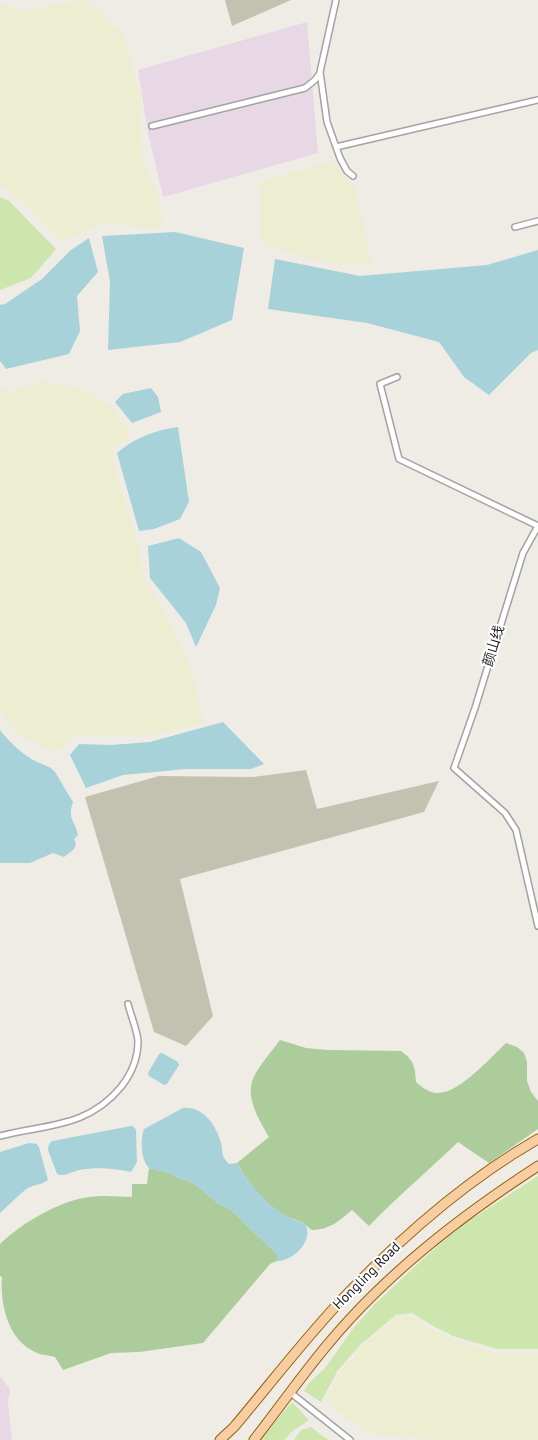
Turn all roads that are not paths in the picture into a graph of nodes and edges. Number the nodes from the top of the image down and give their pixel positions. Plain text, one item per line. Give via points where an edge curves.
1 (336, 0) edge
2 (320, 72) junction
3 (538, 100) edge
4 (152, 126) dead end
5 (336, 147) junction
6 (353, 176) dead end
7 (538, 221) edge
8 (515, 227) dead end
9 (397, 377) dead end
10 (538, 526) edge
11 (538, 926) edge
12 (128, 1004) dead end
13 (0, 1136) edge
14 (538, 1139) edge
15 (538, 1166) edge
16 (291, 1393) junction
17 (220, 1440) edge
18 (254, 1440) edge
19 (350, 1440) edge

1 - 2 street
2 - 4 street via 305,88
2 - 5 street via 327,122
3 - 5 street
5 - 6 street via 343,165
7 - 8 street
9 - 10 street via 380,384 399,459
10 - 11 street, 颜山线 via 523,553 454,768 506,813 516,830
12 - 13 street via 138,1040 136,1062 114,1096 87,1115 70,1122
14 - 17 main road, Hongling Road via 478,1178 393,1248 349,1291
15 - 16 main road, Hongling Road via 456,1222 408,1262 328,1344
16 - 18 main road, Hongling Road
16 - 19 street

